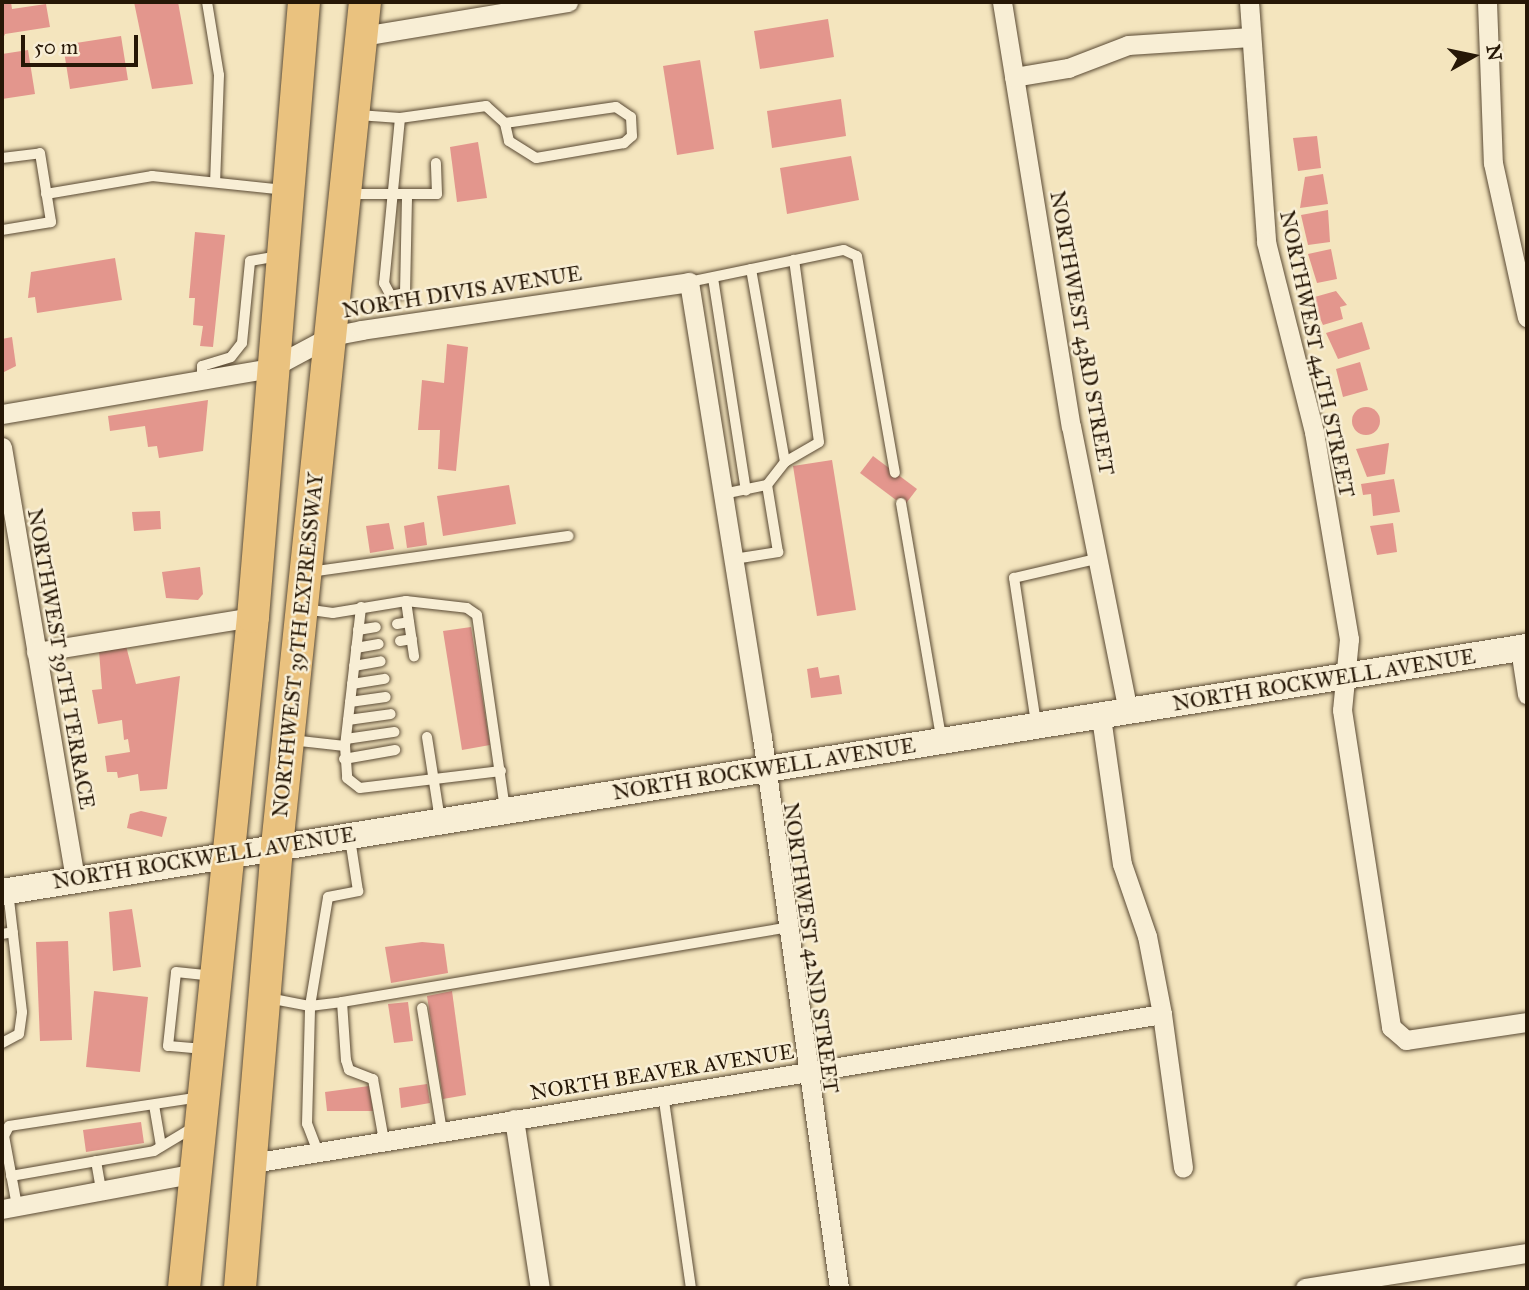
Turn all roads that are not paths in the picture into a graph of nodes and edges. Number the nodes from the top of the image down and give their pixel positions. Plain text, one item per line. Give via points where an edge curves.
1 (207, 2) edge
2 (304, 2) edge
3 (365, 2) edge
4 (568, 2) edge
5 (1002, 2) edge
6 (1249, 2) edge
7 (1487, 2) edge
8 (362, 36) junction
9 (1251, 37) junction
10 (1014, 77) junction
11 (354, 115) junction
12 (400, 118) junction
13 (505, 123) junction
14 (2, 159) edge
15 (436, 163) dead end
16 (215, 182) junction
17 (286, 190) junction
18 (394, 193) junction
19 (46, 194) junction
20 (345, 194) junction
21 (407, 194) junction
22 (2, 230) edge
23 (281, 257) junction
24 (794, 260) junction
25 (751, 269) junction
26 (713, 278) junction
27 (689, 282) junction
28 (1527, 317) edge
29 (331, 336) junction
30 (271, 368) junction
31 (202, 380) junction
32 (730, 393) junction
33 (707, 397) junction
34 (2, 414) edge
35 (2, 447) edge
36 (785, 462) junction
37 (895, 472) dead end
38 (767, 485) junction
39 (746, 490) junction
40 (723, 494) junction
41 (901, 503) dead end
42 (569, 536) dead end
43 (1101, 558) junction
44 (734, 559) junction
45 (306, 573) junction
46 (406, 601) junction
47 (361, 607) junction
48 (302, 609) junction
49 (253, 617) junction
50 (409, 622) junction
51 (397, 624) dead end
52 (376, 627) dead end
53 (358, 630) junction
54 (412, 639) junction
55 (400, 641) dead end
56 (379, 644) dead end
57 (356, 648) junction
58 (1524, 648) edge
59 (36, 652) junction
60 (414, 656) dead end
61 (382, 662) dead end
62 (354, 666) junction
63 (1345, 677) junction
64 (384, 679) dead end
65 (352, 684) junction
66 (1527, 694) edge
67 (386, 697) dead end
68 (350, 702) junction
69 (1128, 712) junction
70 (391, 714) dead end
71 (1101, 717) junction
72 (348, 720) junction
73 (1037, 727) junction
74 (394, 732) dead end
75 (288, 739) junction
76 (425, 742) dead end
77 (942, 742) junction
78 (345, 743) junction
79 (395, 750) dead end
80 (344, 759) junction
81 (764, 769) junction
82 (501, 771) junction
83 (435, 782) junction
84 (505, 810) junction
85 (440, 821) junction
86 (349, 835) junction
87 (277, 846) junction
88 (231, 853) junction
89 (75, 878) junction
90 (5, 891) edge
91 (785, 928) junction
92 (13, 932) junction
93 (2, 934) edge
94 (264, 997) junction
95 (342, 1002) junction
96 (310, 1006) junction
97 (422, 1008) dead end
98 (1162, 1014) junction
99 (1527, 1022) edge
100 (2, 1043) edge
101 (807, 1071) junction
102 (663, 1094) junction
103 (154, 1105) junction
104 (203, 1110) junction
105 (514, 1119) junction
106 (442, 1132) junction
107 (384, 1141) junction
108 (161, 1146) junction
109 (318, 1152) junction
110 (96, 1161) junction
111 (252, 1163) junction
112 (1183, 1168) dead end
113 (197, 1173) junction
114 (11, 1176) junction
115 (102, 1190) junction
116 (9, 1207) edge
117 (1527, 1252) edge
118 (1329, 1286) edge
119 (184, 1288) edge
120 (240, 1288) edge
121 (540, 1288) edge
122 (691, 1288) edge
123 (839, 1288) edge
124 (1305, 1288) edge

1 - 16 lane via 219,75
2 - 17 highway
3 - 8 highway, NORTHWEST 39TH EXPRESSWAY
4 - 8 street
5 - 10 street, NORTHWEST 43RD STREET
6 - 9 street, NORTHWEST 44TH STREET
7 - 28 street via 1493,163
8 - 11 highway, NORTHWEST 39TH EXPRESSWAY
9 - 10 street via 1128,45 1068,68
9 - 63 street, NORTHWEST 44TH STREET via 1265,243 1320,461 1349,639
10 - 43 street, NORTHWEST 43RD STREET via 1071,426
11 - 12 lane
11 - 20 highway, NORTHWEST 39TH EXPRESSWAY
12 - 13 lane via 485,106
12 - 18 lane
13 - 13 lane via 616,107 631,117 632,136 536,158 509,141
14 - 19 lane via 40,152
15 - 21 lane via 437,194
16 - 17 lane
16 - 19 lane via 152,176
17 - 23 highway
18 - 20 lane
18 - 21 lane
18 - 21 lane via 384,283 398,297 405,293
19 - 22 lane via 51,222
20 - 29 highway, NORTHWEST 39TH EXPRESSWAY
23 - 30 highway
23 - 31 lane via 250,261 242,343 231,357 202,366
24 - 25 lane
24 - 36 lane via 819,443
24 - 37 lane via 844,250 857,256
25 - 26 lane
25 - 36 lane
26 - 27 lane
26 - 32 lane
27 - 29 street, NORTH DIVIS AVENUE
27 - 33 street, NORTHWEST 42ND STREET
29 - 30 street, NORTH DIVIS AVENUE
29 - 45 highway, NORTHWEST 39TH EXPRESSWAY
30 - 31 street, NORTH DIVIS AVENUE
30 - 49 highway
31 - 34 street, NORTH DIVIS AVENUE
32 - 33 lane
32 - 39 lane
33 - 40 street, NORTHWEST 42ND STREET
35 - 59 street, NORTHWEST 39TH TERRACE
36 - 38 lane
38 - 39 lane
38 - 44 lane via 778,552
39 - 40 lane
40 - 44 street, NORTHWEST 42ND STREET
41 - 77 lane
42 - 45 lane
43 - 69 street, NORTHWEST 43RD STREET
43 - 73 lane via 1019,574 1012,588
44 - 81 street, NORTHWEST 42ND STREET
45 - 48 highway, NORTHWEST 39TH EXPRESSWAY
46 - 47 lane
46 - 50 lane
46 - 82 lane via 477,615
47 - 48 lane via 333,613
47 - 53 lane
48 - 75 highway, NORTHWEST 39TH EXPRESSWAY
49 - 59 street
49 - 88 highway
50 - 51 lane
50 - 54 lane
52 - 53 lane
53 - 57 lane
54 - 55 lane
54 - 60 lane
56 - 57 lane
57 - 62 lane
58 - 63 main road, NORTH ROCKWELL AVENUE
58 - 66 street
59 - 89 street, NORTHWEST 39TH TERRACE
61 - 62 lane
62 - 65 lane
63 - 69 main road, NORTH ROCKWELL AVENUE
63 - 99 street, NORTHWEST 44TH STREET via 1342,710 1394,1034 1406,1040
64 - 65 lane
65 - 68 lane
67 - 68 lane
68 - 72 lane
69 - 71 main road, NORTH ROCKWELL AVENUE
70 - 72 lane
71 - 73 main road, NORTH ROCKWELL AVENUE
71 - 98 street via 1122,863 1147,936
72 - 78 lane
73 - 77 main road, NORTH ROCKWELL AVENUE
74 - 78 lane
75 - 78 lane
75 - 87 highway, NORTHWEST 39TH EXPRESSWAY
76 - 83 lane
77 - 81 main road, NORTH ROCKWELL AVENUE
78 - 80 lane
79 - 80 lane
80 - 83 lane via 347,778 360,788
81 - 84 main road, NORTH ROCKWELL AVENUE
81 - 91 street, NORTHWEST 42ND STREET
82 - 83 lane
82 - 84 lane
83 - 85 lane
84 - 85 main road, NORTH ROCKWELL AVENUE
85 - 86 main road, NORTH ROCKWELL AVENUE
86 - 87 main road, NORTH ROCKWELL AVENUE
86 - 96 lane via 358,891 328,897
87 - 88 main road, NORTH ROCKWELL AVENUE
87 - 94 highway, NORTHWEST 39TH EXPRESSWAY
88 - 89 main road, NORTH ROCKWELL AVENUE
88 - 104 highway
89 - 90 main road, NORTH ROCKWELL AVENUE
90 - 92 lane
91 - 95 lane
91 - 101 street, NORTHWEST 42ND STREET
92 - 93 lane
92 - 100 lane via 19,1034
94 - 96 lane
94 - 111 highway, NORTHWEST 39TH EXPRESSWAY
95 - 96 lane
95 - 107 lane via 349,1070 373,1079
96 - 109 lane via 307,1124
97 - 106 lane
98 - 101 street, NORTH BEAVER AVENUE
98 - 112 street
101 - 102 street, NORTH BEAVER AVENUE
101 - 123 street, NORTHWEST 42ND STREET
102 - 105 street, NORTH BEAVER AVENUE
102 - 122 lane
103 - 104 lane
103 - 108 lane
103 - 114 lane via 9,1126 4,1136
104 - 108 lane
104 - 113 highway
105 - 106 street, NORTH BEAVER AVENUE
105 - 121 street
106 - 107 street, NORTH BEAVER AVENUE
107 - 109 street, NORTH BEAVER AVENUE
108 - 110 lane
109 - 111 street, NORTH BEAVER AVENUE
110 - 114 lane
110 - 115 lane
111 - 120 highway, NORTHWEST 39TH EXPRESSWAY
113 - 115 street
113 - 119 highway
114 - 116 lane
115 - 116 street
117 - 118 street
118 - 124 street

